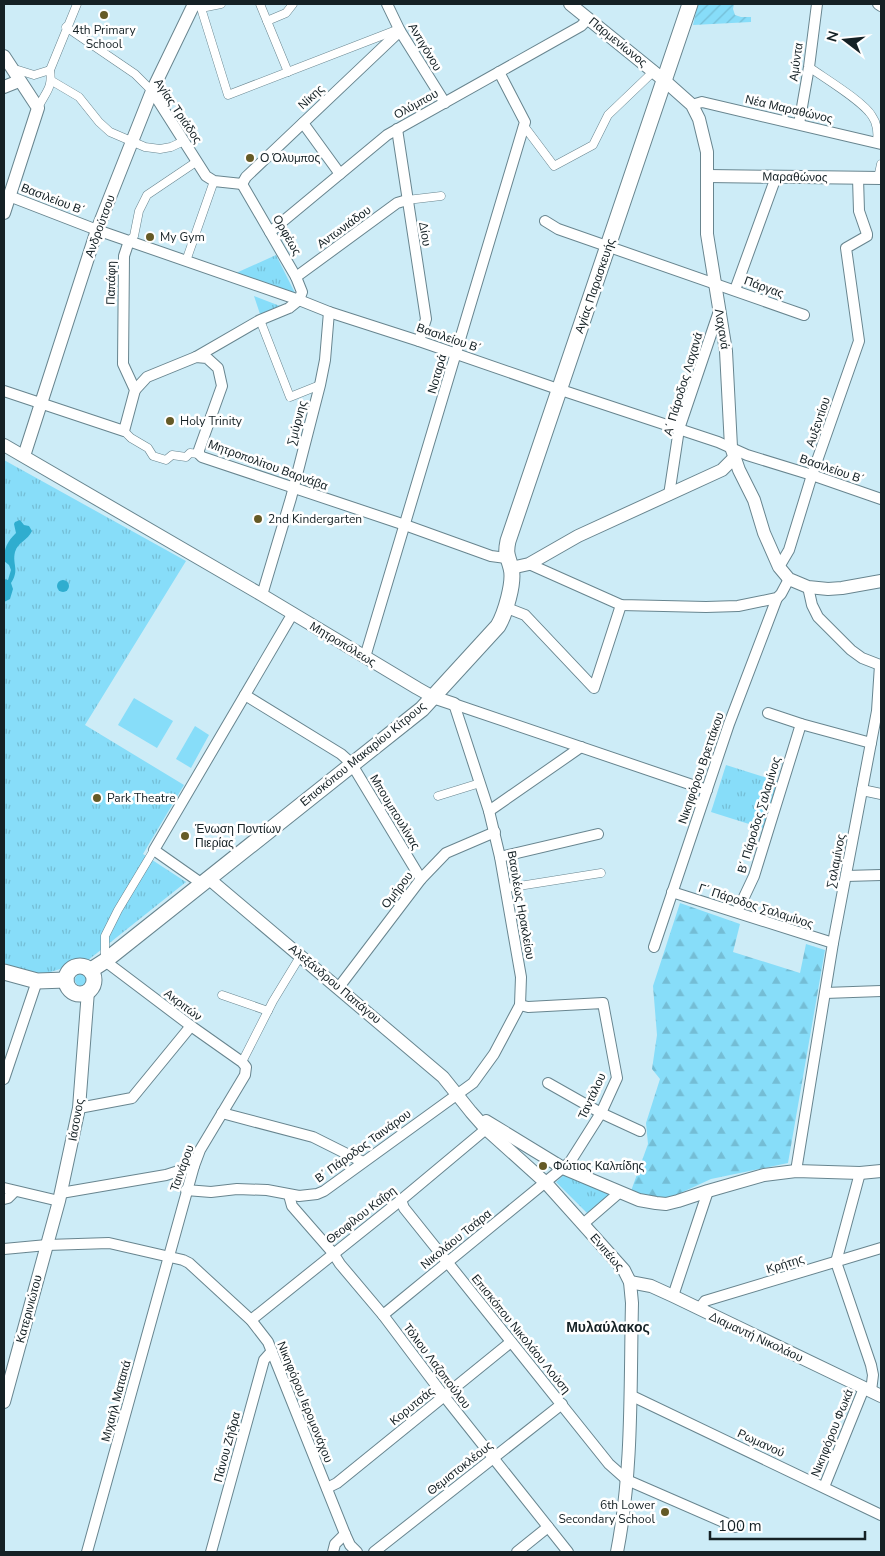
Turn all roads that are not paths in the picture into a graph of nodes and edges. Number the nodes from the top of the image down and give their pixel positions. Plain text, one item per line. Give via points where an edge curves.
1 (77, 4) edge
2 (222, 4) edge
3 (260, 4) edge
4 (293, 4) edge
5 (387, 4) edge
6 (570, 4) edge
7 (690, 4) edge
8 (817, 4) edge
9 (878, 4) edge
10 (197, 5) edge
11 (881, 6) edge
12 (588, 19) junction
13 (267, 21) junction
14 (66, 28) junction
15 (399, 30) junction
16 (4, 56) edge
17 (809, 67) junction
18 (50, 70) junction
19 (288, 72) junction
20 (499, 72) junction
21 (660, 76) junction
22 (16, 77) junction
23 (52, 81) junction
24 (4, 87) edge
25 (152, 91) junction
26 (445, 103) junction
27 (692, 105) junction
28 (38, 108) junction
29 (303, 123) junction
30 (799, 124) junction
31 (524, 126) junction
32 (397, 129) junction
33 (132, 142) junction
34 (184, 142) junction
35 (879, 143) edge
36 (196, 162) junction
37 (881, 164) edge
38 (340, 174) junction
39 (708, 176) junction
40 (776, 177) junction
41 (858, 178) junction
42 (880, 178) edge
43 (214, 181) junction
44 (242, 184) junction
45 (8, 190) edge
46 (441, 196) dead end
47 (407, 200) junction
48 (4, 214) edge
49 (545, 221) dead end
50 (97, 230) junction
51 (270, 232) junction
52 (129, 241) junction
53 (609, 246) junction
54 (186, 261) junction
55 (296, 277) junction
56 (714, 283) junction
57 (735, 290) junction
58 (300, 300) junction
59 (719, 310) junction
60 (329, 312) junction
61 (804, 315) dead end
62 (260, 320) junction
63 (419, 341) junction
64 (455, 354) junction
65 (196, 356) junction
66 (320, 385) junction
67 (4, 390) edge
68 (135, 390) junction
69 (558, 390) junction
70 (41, 403) junction
71 (679, 429) junction
72 (124, 431) junction
73 (4, 444) edge
74 (733, 453) junction
75 (199, 454) junction
76 (24, 456) junction
77 (812, 475) junction
78 (293, 489) junction
79 (669, 495) junction
80 (881, 499) edge
81 (405, 525) junction
82 (509, 563) junction
83 (529, 564) junction
84 (779, 567) junction
85 (789, 579) junction
86 (881, 581) edge
87 (808, 587) junction
88 (262, 595) junction
89 (777, 598) junction
90 (621, 605) junction
91 (507, 608) junction
92 (293, 613) junction
93 (365, 657) junction
94 (880, 665) edge
95 (245, 695) junction
96 (433, 697) junction
97 (454, 704) junction
98 (768, 712) dead end
99 (801, 724) junction
100 (871, 743) junction
101 (581, 747) junction
102 (351, 763) junction
103 (480, 783) junction
104 (707, 790) junction
105 (862, 790) junction
106 (881, 794) edge
107 (438, 796) dead end
108 (489, 811) junction
109 (495, 832) junction
110 (598, 834) dead end
111 (154, 850) junction
112 (500, 857) junction
113 (601, 873) dead end
114 (881, 875) edge
115 (846, 876) junction
116 (421, 879) junction
117 (205, 880) junction
118 (506, 888) junction
119 (672, 892) junction
120 (737, 912) junction
121 (833, 943) junction
122 (654, 947) dead end
123 (301, 955) junction
124 (105, 961) junction
125 (91, 970) junction
126 (4, 972) edge
127 (66, 980) junction
128 (38, 981) junction
129 (339, 986) junction
130 (88, 991) junction
131 (881, 991) edge
132 (825, 993) junction
133 (222, 995) dead end
134 (520, 1005) junction
135 (268, 1010) junction
136 (191, 1026) junction
137 (244, 1065) junction
138 (4, 1079) edge
139 (548, 1082) dead end
140 (457, 1094) junction
141 (80, 1108) junction
142 (471, 1112) junction
143 (222, 1113) junction
144 (601, 1113) junction
145 (486, 1128) junction
146 (640, 1131) dead end
147 (363, 1162) junction
148 (194, 1166) junction
149 (563, 1168) junction
150 (881, 1170) edge
151 (796, 1171) junction
152 (860, 1173) junction
153 (546, 1183) junction
154 (9, 1190) edge
155 (186, 1190) junction
156 (708, 1191) junction
157 (620, 1192) junction
158 (289, 1195) junction
159 (60, 1197) junction
160 (4, 1199) edge
161 (401, 1200) junction
162 (583, 1224) junction
163 (47, 1245) junction
164 (881, 1248) edge
165 (4, 1249) edge
166 (333, 1253) junction
167 (168, 1256) junction
168 (448, 1262) junction
169 (836, 1262) junction
170 (630, 1282) junction
171 (673, 1296) junction
172 (698, 1309) junction
173 (383, 1315) junction
174 (251, 1320) junction
175 (511, 1342) junction
176 (272, 1351) junction
177 (872, 1392) edge
178 (630, 1395) junction
179 (444, 1396) junction
180 (4, 1402) edge
181 (562, 1404) junction
182 (493, 1458) junction
183 (627, 1480) junction
184 (824, 1487) junction
185 (327, 1488) junction
186 (881, 1515) edge
187 (548, 1527) junction
188 (734, 1527) dead end
189 (345, 1534) junction
190 (620, 1551) edge
191 (87, 1552) edge
192 (211, 1552) edge
193 (333, 1552) edge
194 (357, 1552) edge
195 (374, 1552) edge
196 (517, 1552) edge
197 (568, 1552) edge

1 - 14 street
2 - 10 street
3 - 13 street
4 - 13 street via 286,12
5 - 15 street, Αντιγόνου
6 - 12 street, Παρμενίωνος
7 - 21 main road, Αγίας Παρασκευής
8 - 17 street, Αμύντα
9 - 11 street
10 - 19 street via 228,96
10 - 25 street, Ανδρούτσου
12 - 20 street, Ολύμπου
12 - 21 street, Παρμενίωνος
13 - 19 street
14 - 18 street
14 - 25 street, Αγίας Τριάδος via 135,74
15 - 19 street
15 - 26 street, Αντιγόνου
15 - 29 street, Νίκης
16 - 22 street
17 - 30 street, Αμύντα
17 - 35 street via 866,108 875,121
18 - 22 street via 34,75 18,70
18 - 23 street
20 - 26 street, Ολύμπου
20 - 31 street via 525,122
21 - 27 street, Λαχανά
21 - 31 street via 608,115 593,144 554,166
21 - 53 main road, Αγίας Παρασκευής
22 - 24 street
22 - 28 street
23 - 28 street
23 - 33 street via 79,96 110,132
25 - 33 street, Ανδρούτσου
25 - 34 street, Αγίας Τριάδος
26 - 32 street, Ολύμπου
27 - 30 street, Νέα Μαραθώνος via 702,102
27 - 39 street, Λαχανά via 704,137
28 - 45 street
29 - 38 street
29 - 44 street, Νίκης
30 - 35 street, Νέα Μαραθώνος
31 - 64 street, Νοταρά
32 - 38 street, Ολύμπου
32 - 47 street, Δίου
33 - 34 street via 160,149
33 - 50 street, Ανδρούτσου
34 - 36 street, Αγίας Τριάδος
36 - 43 street, Αγίας Τριάδος
36 - 52 street, Παπάφη via 147,194 139,211 134,236
37 - 42 street
38 - 51 street, Ολύμπου
39 - 40 street, Μαραθώνος
39 - 56 street, Λαχανά via 707,234
40 - 41 street, Μαραθώνος
40 - 57 street
41 - 42 street, Μαραθώνος
41 - 77 street, Αυξεντίου via 858,211 867,236 846,248 860,341
43 - 44 street
43 - 54 street
44 - 51 street, Ορφέως
45 - 48 street
45 - 50 street, Βασιλείου Β΄
46 - 47 street
47 - 55 street, Αντωνιάδου via 397,203
47 - 63 street, Δίου via 426,320
49 - 53 street, Πάργας via 558,229
50 - 52 street, Βασιλείου Β΄
50 - 70 street, Ανδρούτσου
51 - 55 street, Ορφέως
52 - 54 street, Βασιλείου Β΄
52 - 68 street, Παπάφη via 124,256 123,364
53 - 56 street, Πάργας
53 - 69 main road, Αγίας Παρασκευής
54 - 58 street, Βασιλείου Β΄
55 - 58 street, Ορφέως via 302,292
56 - 57 street, Πάργας
56 - 59 street, Λαχανά
57 - 61 street, Πάργας
58 - 60 street, Βασιλείου Β΄
58 - 62 street
59 - 71 street, Α΄ Πάροδος Λαχανά
59 - 74 street, Λαχανά via 726,351
60 - 63 street, Βασιλείου Β΄
60 - 66 street, Σμύρνης
62 - 65 street
62 - 66 street via 290,397
63 - 64 street, Βασιλείου Β΄
64 - 69 street, Βασιλείου Β΄
64 - 81 street, Νοταρά
65 - 68 street via 147,377
65 - 75 street via 207,358 218,368 222,386
66 - 78 street, Σμύρνης
67 - 70 street, Μητροπολίτου Βαρνάβα
68 - 72 street
69 - 71 street, Βασιλείου Β΄
69 - 82 main road, Αγίας Παρασκευής via 508,541
70 - 72 street, Μητροπολίτου Βαρνάβα
70 - 76 street, Ανδρούτσου
71 - 74 street, Βασιλείου Β΄
71 - 79 street, Α΄ Πάροδος Λαχανά
72 - 75 street, Μητροπολίτου Βαρνάβα via 160,459
73 - 76 street, Μητροπόλεως
74 - 77 street, Βασιλείου Β΄
74 - 79 street via 722,470
74 - 84 street, Λαχανά
75 - 78 street, Μητροπολίτου Βαρνάβα
76 - 88 street, Μητροπόλεως
77 - 80 street, Βασιλείου Β΄
77 - 84 street, Αυξεντίου via 789,550
78 - 81 street, Μητροπολίτου Βαρνάβα
78 - 88 street, Σμύρνης
79 - 83 street via 578,536
81 - 82 street, Μητροπολίτου Βαρνάβα
81 - 93 street, Νοταρά
82 - 83 street
82 - 91 main road, Επισκόπου Μακαρίου Κίτρους via 512,577
83 - 90 street
84 - 85 street, Λαχανά
85 - 87 street
85 - 89 street
86 - 87 street via 842,588
87 - 94 street, Σαλαμίνος via 818,617 851,650
88 - 92 street, Μητροπόλεως
89 - 90 street via 738,606
89 - 104 street, Νικηφόρου Βρεττάκου
90 - 91 street via 594,688 525,615
91 - 96 main road, Επισκόπου Μακαρίου Κίτρους via 498,626
92 - 93 street, Μητροπόλεως
92 - 95 street
93 - 96 street, Μητροπόλεως
94 - 100 street, Σαλαμίνος
95 - 102 street, Μπουμπουλίνας
95 - 111 street
96 - 97 street, Μητροπόλεως
96 - 102 main road, Επισκόπου Μακαρίου Κίτρους
97 - 101 street, Μητροπόλεως
97 - 103 street, Βασιλέως Ηρακλείου
98 - 99 street
99 - 100 street
99 - 120 street, Β΄ Πάροδος Σαλαμίνος via 754,876
100 - 105 street, Σαλαμίνος
101 - 104 street, Μητροπόλεως
101 - 108 street
102 - 116 street, Μπουμπουλίνας
102 - 117 main road, Επισκόπου Μακαρίου Κίτρους
103 - 107 street
103 - 108 street, Βασιλέως Ηρακλείου
104 - 119 street, Νικηφόρου Βρεττάκου
105 - 106 street
105 - 115 street, Σαλαμίνος
108 - 109 street, Βασιλέως Ηρακλείου
109 - 112 street, Βασιλέως Ηρακλείου
109 - 116 street, Ομήρου via 446,853
110 - 112 street
111 - 117 street
111 - 124 street via 104,936
112 - 118 street, Βασιλέως Ηρακλείου
113 - 118 street
114 - 115 street
115 - 121 street, Σαλαμίνος
116 - 129 street, Ομήρου
117 - 123 street, Αλεξάνδρου Παπάγου
117 - 124 main road, Επισκόπου Μακαρίου Κίτρους
118 - 134 street, Βασιλέως Ηρακλείου via 520,977
119 - 120 street, Γ΄ Πάροδος Σαλαμίνος
119 - 122 street, Νικηφόρου Βρεττάκου
120 - 121 street, Γ΄ Πάροδος Σαλαμίνος
121 - 132 street, Σαλαμίνος
123 - 129 street, Αλεξάνδρου Παπάγου
123 - 135 street, Ταινάρου
124 - 125 main road, Επισκόπου Μακαρίου Κίτρους
124 - 136 street, Ακριτών
125 - 127 main road via 73,967
125 - 130 main road via 94,984
126 - 128 main road
127 - 128 main road
127 - 130 main road via 76,993
128 - 138 street
129 - 140 street, Αλεξάνδρου Παπάγου via 443,1076
130 - 141 street, Ιάσονος
131 - 132 street
132 - 151 street, Σαλαμίνος
133 - 135 street
134 - 140 street, Βασιλέως Ηρακλείου via 484,1070
134 - 144 street, Ταντάλου via 604,1003 617,1078
135 - 137 street, Ταινάρου
136 - 137 street, Ακριτών
136 - 141 street via 132,1098
137 - 143 street, Ταινάρου via 245,1075
139 - 144 street
140 - 142 street, Ενιπέως
140 - 147 street, Β΄ Πάροδος Ταινάρου
141 - 159 street, Ιάσονος
142 - 145 street, Ενιπέως
142 - 149 street
143 - 147 street via 313,1137
143 - 148 street, Ταινάρου
144 - 146 street
144 - 149 street, Ταντάλου
145 - 153 street, Ενιπέως
145 - 161 street, Θεοφίλου Καΐρη
147 - 158 street, Β΄ Πάροδος Ταινάρου via 317,1194
148 - 155 street, Ταινάρου
148 - 159 street
149 - 153 street, Ταντάλου
149 - 157 street
150 - 152 street
151 - 152 street
151 - 156 street via 764,1175
152 - 169 street
153 - 162 street, Ενιπέως
153 - 168 street, Νικολάου Τσάρα
154 - 159 street
154 - 160 street via 8,1198
155 - 158 street, Β΄ Πάροδος Ταινάρου via 267,1190
155 - 167 street, Ταινάρου
156 - 157 street via 666,1204 639,1200
156 - 171 street
157 - 162 street
158 - 166 street, Τόλιου Λαζοπούλου via 292,1206
159 - 163 street, Ιάσονος
161 - 166 street, Θεοφίλου Καΐρη
161 - 168 street, Επισκόπου Νικολάου Λούση
162 - 170 street, Ενιπέως via 624,1270
163 - 165 street, Νικηφόρου Ιερομονάχου
163 - 167 street, Νικηφόρου Ιερομονάχου via 109,1243
163 - 180 street, Κατερινιώτου
164 - 169 street, Κρήτης
166 - 173 street, Τόλιου Λαζοπούλου
166 - 174 street, Θεοφίλου Καΐρη
167 - 174 street, Νικηφόρου Ιερομονάχου via 189,1263
167 - 191 street, Μιχαήλ Ματαπά
168 - 173 street, Νικολάου Τσάρα
168 - 175 street, Επισκόπου Νικολάου Λούση
169 - 172 street, Κρήτης via 705,1301
169 - 177 street, Νικηφόρου Φωκά via 871,1364
170 - 171 street, Διαμαντή Νικολάου via 651,1286
170 - 178 street, Ενιπέως
171 - 172 street, Διαμαντή Νικολάου
172 - 177 street, Διαμαντή Νικολάου
173 - 179 street, Τόλιου Λαζοπούλου
174 - 176 street, Νικηφόρου Ιερομονάχου
175 - 179 street, Κορυτσάς
175 - 181 street, Επισκόπου Νικολάου Λούση
176 - 185 street, Νικηφόρου Ιερομονάχου
176 - 192 street, Πάνου Ζήδρα via 264,1360
177 - 184 street, Νικηφόρου Φωκά
178 - 183 street, Ενιπέως
178 - 184 street, Ρωμανού
179 - 182 street, Τόλιου Λαζοπούλου
179 - 185 street, Κορυτσάς
181 - 182 street, Θεμιστοκλέους
181 - 183 street, Επισκόπου Νικολάου Λούση via 609,1464
182 - 187 street, Τόλιου Λαζοπούλου
182 - 195 street, Θεμιστοκλέους
183 - 188 street, Επισκόπου Νικολάου Λούση
183 - 190 street, Ενιπέως
184 - 186 street, Ρωμανού
185 - 189 street, Νικηφόρου Ιερομονάχου
187 - 196 street
187 - 197 street, Τόλιου Λαζοπούλου
189 - 193 street via 335,1544
189 - 194 street, Νικηφόρου Ιερομονάχου

